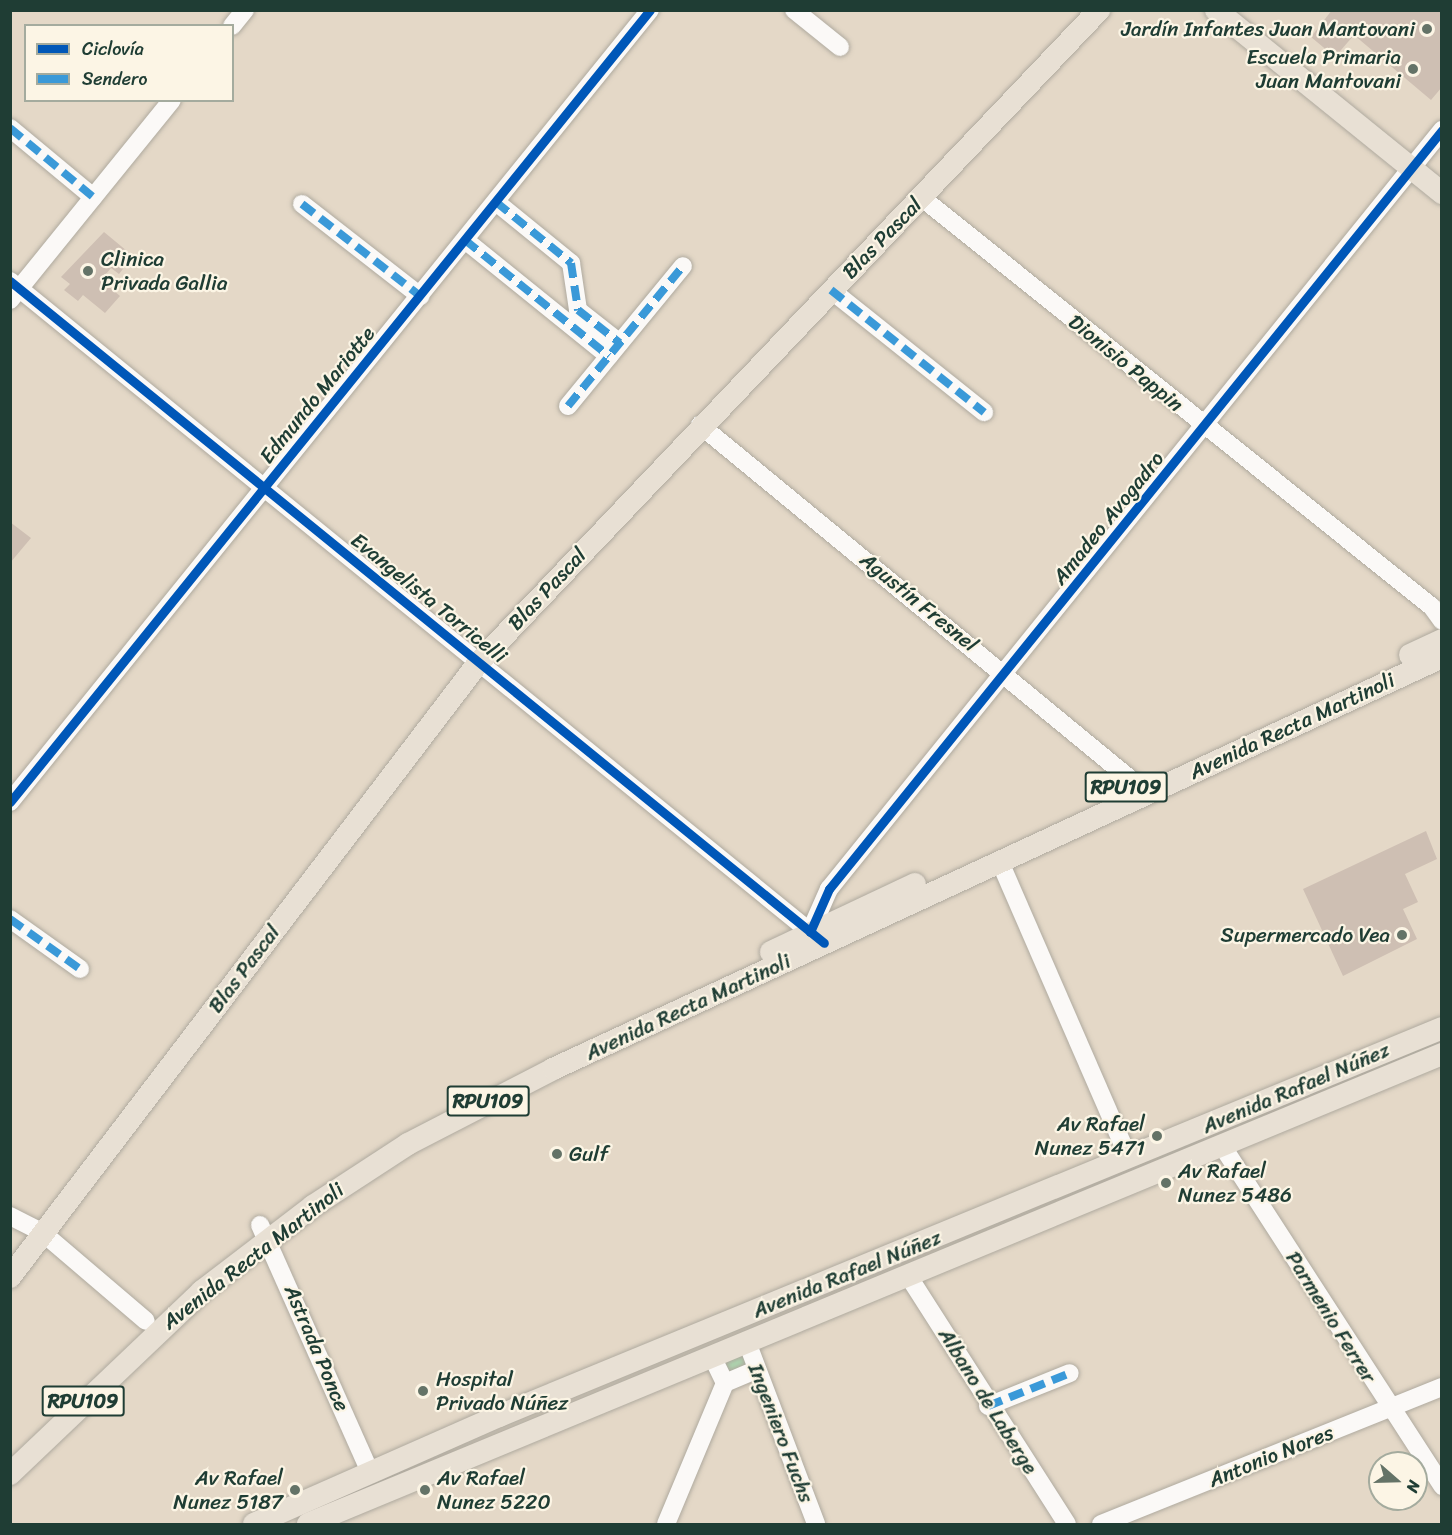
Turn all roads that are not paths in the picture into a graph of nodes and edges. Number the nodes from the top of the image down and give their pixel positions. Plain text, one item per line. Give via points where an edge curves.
1 (244, 10) edge
2 (650, 10) edge
3 (794, 10) edge
4 (1099, 10) edge
5 (1216, 10) edge
6 (234, 24) edge
7 (840, 47) dead end
8 (169, 102) edge
9 (10, 128) edge
10 (1442, 130) edge
11 (1412, 169) junction
12 (1442, 193) edge
13 (93, 197) junction
14 (921, 197) junction
15 (496, 202) junction
16 (302, 204) dead end
17 (465, 240) junction
18 (683, 266) dead end
19 (14, 290) edge
20 (831, 290) junction
21 (420, 296) junction
22 (574, 317) junction
23 (615, 349) junction
24 (568, 406) dead end
25 (984, 412) dead end
26 (700, 425) junction
27 (1204, 426) junction
28 (266, 488) junction
29 (1442, 621) edge
30 (1442, 640) edge
31 (1442, 657) edge
32 (479, 662) junction
33 (1005, 672) junction
34 (1135, 783) junction
35 (10, 802) edge
36 (1000, 862) junction
37 (10, 920) edge
38 (817, 938) junction
39 (80, 969) dead end
40 (1442, 1028) edge
41 (1442, 1054) edge
42 (1223, 1147) junction
43 (1129, 1158) junction
44 (10, 1216) edge
45 (265, 1231) junction
46 (43, 1233) junction
47 (867, 1266) junction
48 (10, 1277) edge
49 (909, 1277) junction
50 (146, 1320) junction
51 (747, 1342) junction
52 (680, 1343) junction
53 (713, 1358) junction
54 (756, 1370) junction
55 (1071, 1373) dead end
56 (725, 1383) junction
57 (1442, 1387) edge
58 (988, 1406) junction
59 (1389, 1408) junction
60 (10, 1454) edge
61 (370, 1472) junction
62 (10, 1474) edge
63 (1442, 1486) edge
64 (254, 1524) edge
65 (309, 1524) edge
66 (666, 1524) edge
67 (816, 1524) edge
68 (1067, 1524) edge
69 (1101, 1524) edge

1 - 6 street
2 - 15 street, Edmundo Mariotte
3 - 7 street
4 - 14 main road, Blas Pascal
5 - 11 main road
8 - 13 street
9 - 13 street
10 - 11 street, Amadeo Avogadro
11 - 12 main road
11 - 27 street, Amadeo Avogadro
13 - 19 street
14 - 20 main road, Blas Pascal
14 - 27 street, Dionisio Pappin
15 - 17 street, Edmundo Mariotte
15 - 22 street via 571,263
16 - 21 street
17 - 21 street, Edmundo Mariotte
17 - 22 street
18 - 23 street
19 - 28 street, Evangelista Torricelli
20 - 25 street
20 - 26 main road, Blas Pascal
21 - 28 street, Edmundo Mariotte
22 - 23 street
23 - 24 street
26 - 32 main road, Blas Pascal
26 - 33 street, Agustín Fresnel
27 - 29 street, Dionisio Pappin via 1432,606
27 - 33 street, Amadeo Avogadro
28 - 32 street, Evangelista Torricelli
28 - 35 street, Edmundo Mariotte
30 - 34 main road, Avenida Recta Martinoli / RPU109
31 - 36 main road, Avenida Recta Martinoli / RPU109
32 - 38 street, Evangelista Torricelli
32 - 46 main road, Blas Pascal
33 - 34 street, Agustín Fresnel
33 - 38 street, Amadeo Avogadro via 829,889
34 - 38 main road, Avenida Recta Martinoli / RPU109
36 - 38 main road, Avenida Recta Martinoli / RPU109
36 - 43 street
37 - 39 street
38 - 45 main road, Avenida Recta Martinoli / RPU109 via 734,978 721,992 477,1106
38 - 45 main road, Avenida Recta Martinoli / RPU109 via 468,1095 356,1160
40 - 43 main road, Avenida Rafael Núñez
41 - 42 main road, Avenida Rafael Núñez
42 - 49 main road, Avenida Rafael Núñez
42 - 59 street, Parmenio Ferrer
43 - 47 main road, Avenida Rafael Núñez
44 - 46 street
45 - 50 main road, Avenida Recta Martinoli / RPU109
45 - 61 street, Astrada Ponce
45 - 62 main road, Avenida Recta Martinoli / RPU109
46 - 48 main road, Blas Pascal
46 - 50 street
47 - 51 main road via 850,1285 759,1322
47 - 52 main road, Avenida Rafael Núñez
49 - 51 main road, Avenida Rafael Núñez
49 - 58 street, Albano de Laberge
50 - 60 main road, Avenida Recta Martinoli / RPU109
51 - 53 main road, Avenida Rafael Núñez
51 - 54 street, Ingeniero Fuchs
52 - 53 main road via 696,1345
52 - 61 main road, Avenida Rafael Núñez
53 - 56 street
53 - 65 main road, Avenida Rafael Núñez
54 - 56 street
54 - 67 street, Ingeniero Fuchs
55 - 58 street
56 - 66 street
57 - 59 street, Antonio Nores
58 - 68 street, Albano de Laberge
59 - 63 street, Parmenio Ferrer
59 - 69 street, Antonio Nores
61 - 64 main road, Avenida Rafael Núñez

